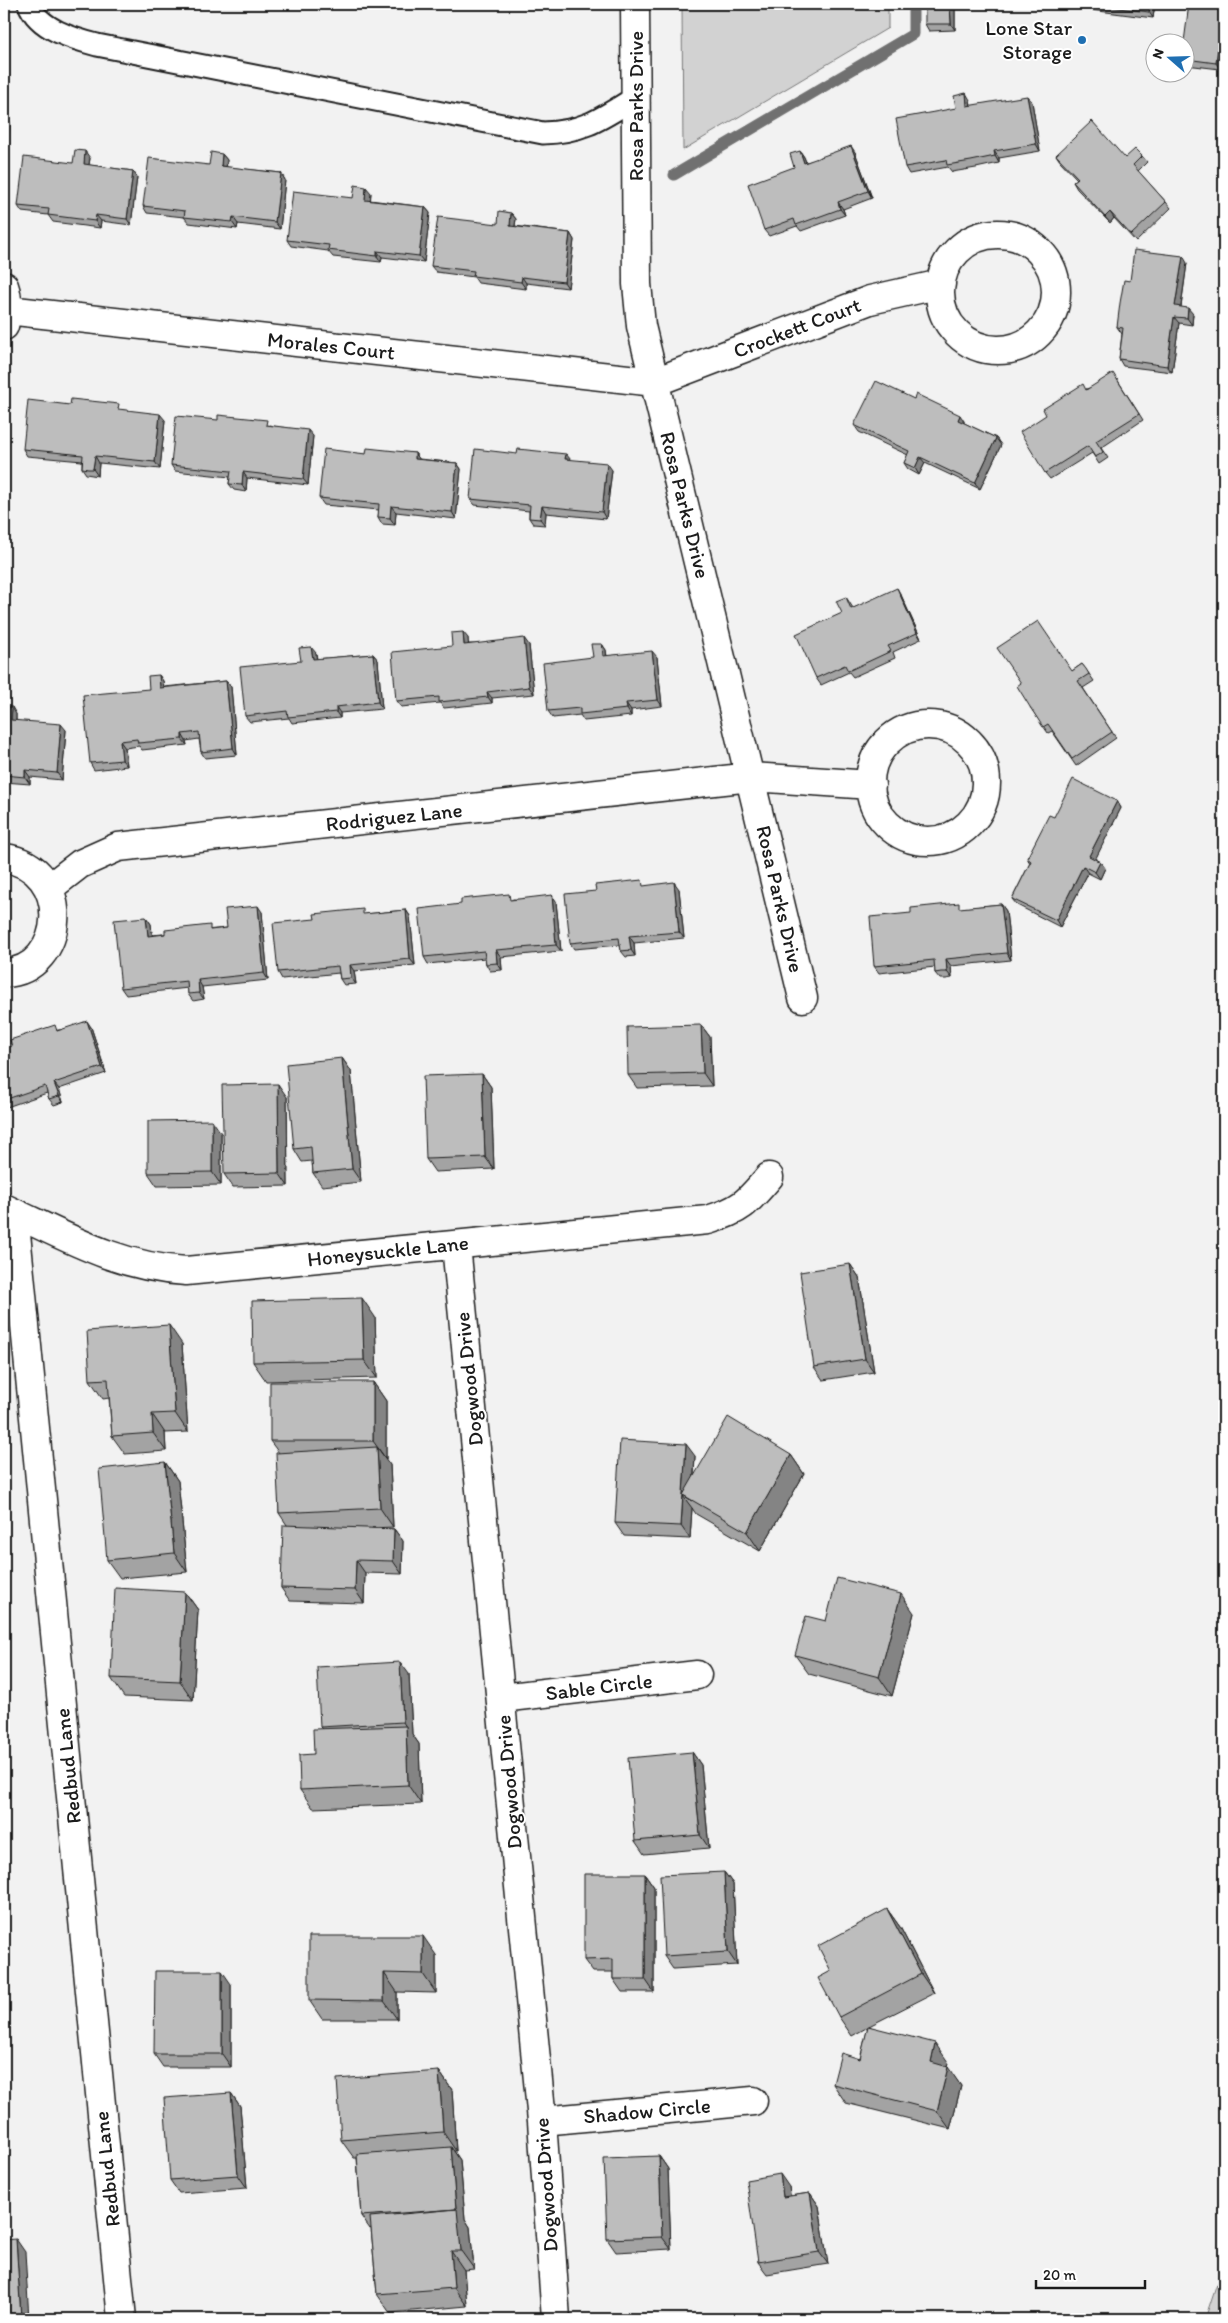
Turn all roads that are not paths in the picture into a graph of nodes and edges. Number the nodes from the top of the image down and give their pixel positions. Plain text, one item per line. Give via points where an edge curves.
1 (29, 4) edge
2 (635, 4) edge
3 (636, 97) junction
4 (941, 284) junction
5 (5, 307) edge
6 (655, 382) junction
7 (751, 778) junction
8 (871, 784) junction
9 (4, 858) edge
10 (49, 888) junction
11 (4, 973) edge
12 (803, 998) dead end
13 (769, 1177) dead end
14 (9, 1210) edge
15 (456, 1245) junction
16 (697, 1675) dead end
17 (501, 1698) junction
18 (753, 2101) dead end
19 (542, 2122) junction
20 (122, 2319) edge
21 (556, 2319) edge

1 - 3 lane via 31,10 57,31 77,40 543,134 562,134 578,129
2 - 3 street, Rosa Parks Drive
3 - 6 street, Rosa Parks Drive via 638,307
4 - 4 street via 941,302 947,320 958,334 990,350 1009,350 1026,343 1050,318 1056,300 1053,273 1039,250 1007,234 988,234 971,240 946,267
4 - 6 street, Crockett Court via 870,300
5 - 6 street, Morales Court
6 - 7 street, Rosa Parks Drive
7 - 8 street, Rodriguez Lane
7 - 10 street, Rodriguez Lane via 118,847 80,864
7 - 12 street, Rosa Parks Drive
8 - 8 street via 877,811 888,826 903,836 920,841 938,840 963,830 981,809 986,773 980,756 969,741 954,731 937,726 918,726 886,743 876,758
9 - 10 street via 23,863
10 - 11 street via 55,905 55,924 49,941 39,956 24,967
13 - 15 street, Honeysuckle Lane via 734,1212 708,1220
14 - 15 street, Honeysuckle Lane via 114,1258 165,1270 186,1271
14 - 20 street, Redbud Lane
15 - 17 street, Dogwood Drive
16 - 17 street, Sable Circle
17 - 19 street, Dogwood Drive
18 - 19 street, Shadow Circle
19 - 21 street, Dogwood Drive

